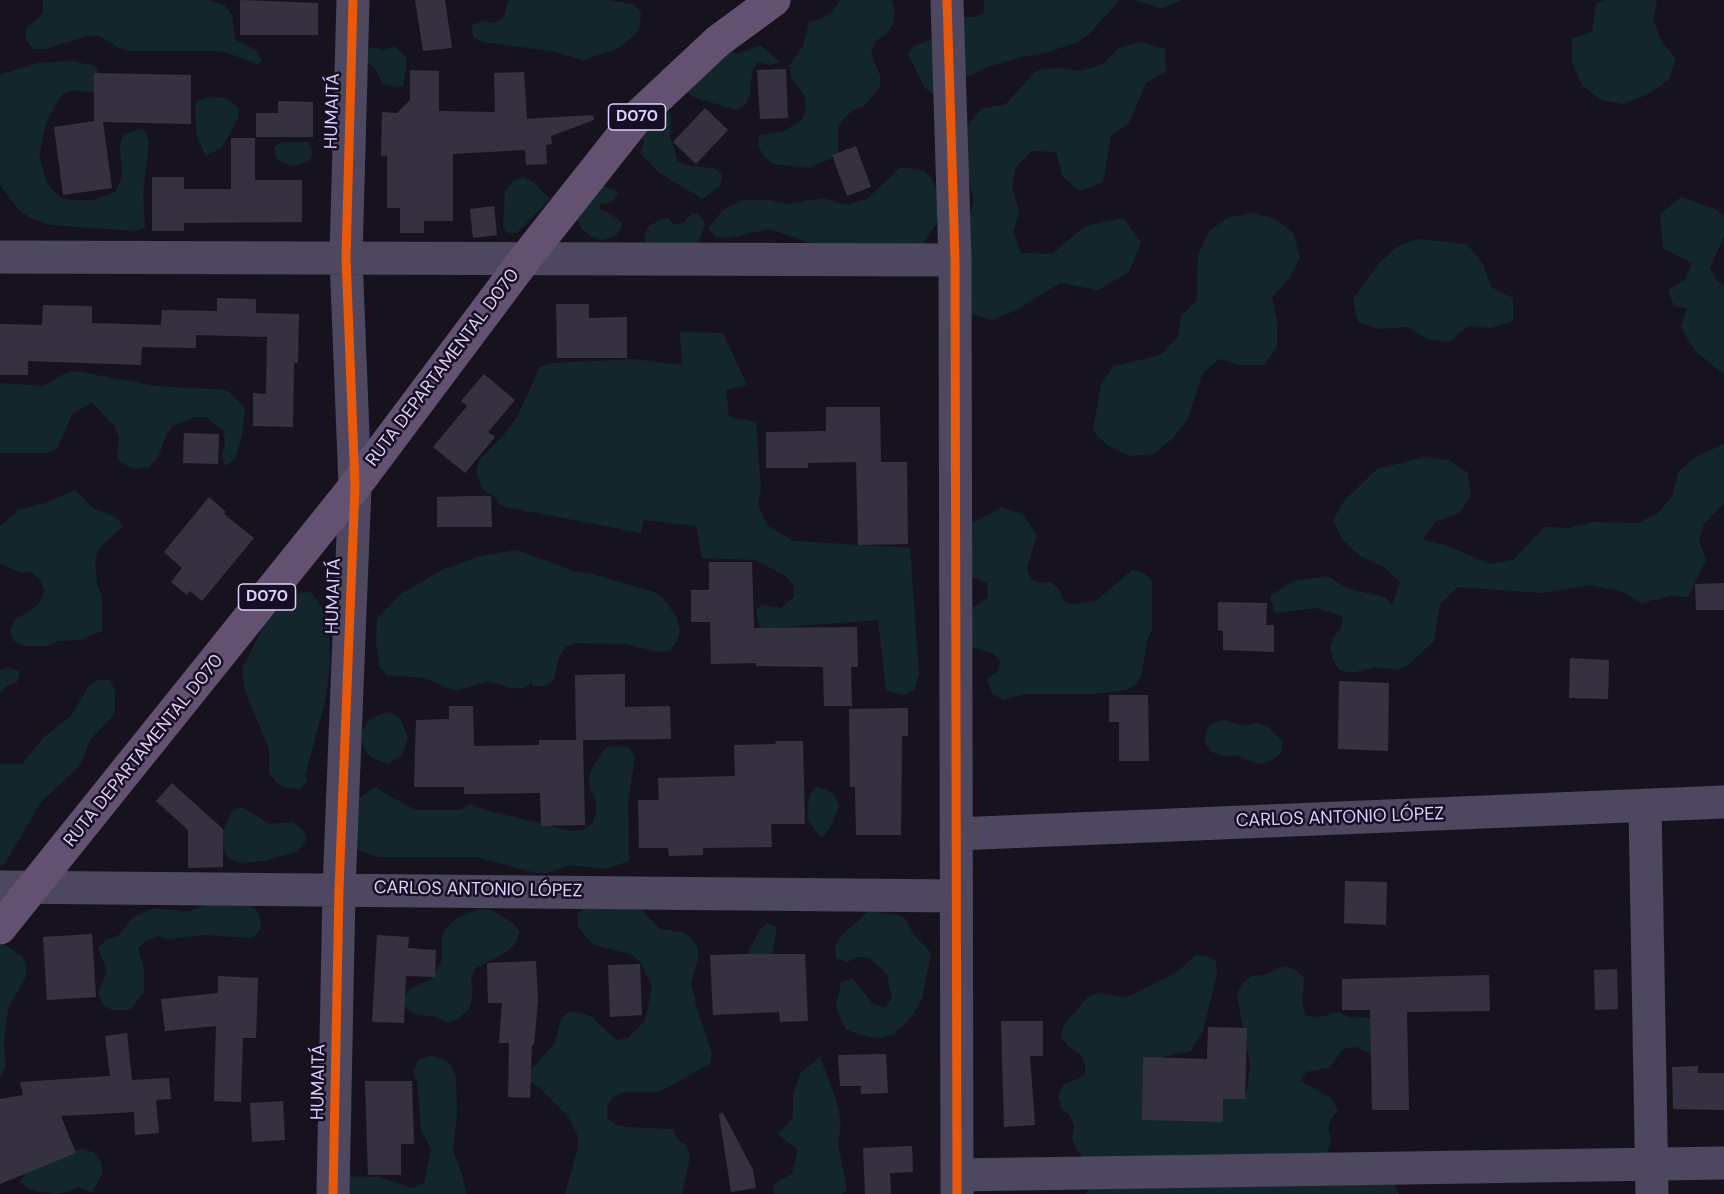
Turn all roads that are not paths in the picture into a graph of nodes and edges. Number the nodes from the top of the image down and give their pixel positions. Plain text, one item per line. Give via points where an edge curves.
1 (353, 0) edge
2 (774, 0) edge
3 (947, 0) edge
4 (0, 257) edge
5 (345, 257) junction
6 (525, 259) junction
7 (955, 260) junction
8 (355, 486) junction
9 (1724, 802) edge
10 (1645, 806) junction
11 (956, 834) junction
12 (0, 886) edge
13 (36, 887) junction
14 (339, 889) junction
15 (956, 896) junction
16 (0, 928) edge
17 (1724, 1163) edge
18 (1652, 1179) edge
19 (957, 1184) edge
20 (333, 1194) edge

1 - 5 street, HUMAITÁ
2 - 6 main road, RUTA DEPARTAMENTAL D070 / D070 via 718,41 639,116
3 - 7 street
4 - 5 street
5 - 6 street
5 - 8 street, HUMAITÁ
6 - 7 street
6 - 8 main road, RUTA DEPARTAMENTAL D070 / D070
7 - 11 street
8 - 13 main road, RUTA DEPARTAMENTAL D070 / D070
8 - 14 street, HUMAITÁ
9 - 10 street, CARLOS ANTONIO LÓPEZ
10 - 11 street, CARLOS ANTONIO LÓPEZ
10 - 18 street
11 - 15 street
12 - 13 street, CARLOS ANTONIO LÓPEZ
13 - 14 street, CARLOS ANTONIO LÓPEZ
13 - 16 main road, RUTA DEPARTAMENTAL D070 / D070
14 - 15 street, CARLOS ANTONIO LÓPEZ
14 - 20 street, HUMAITÁ
15 - 19 street
17 - 18 street
18 - 19 street

